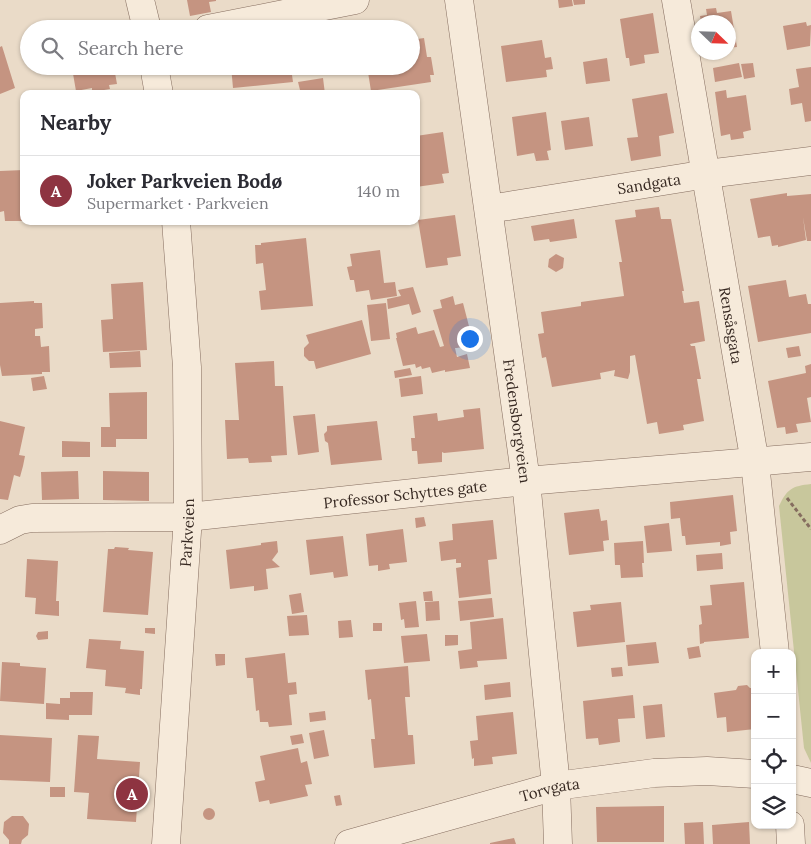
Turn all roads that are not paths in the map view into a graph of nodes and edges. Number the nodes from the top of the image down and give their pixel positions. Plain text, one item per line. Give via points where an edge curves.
1 (140, 0) edge
2 (355, 0) edge
3 (459, 0) edge
4 (676, 0) edge
5 (145, 20) edge
6 (254, 20) edge
7 (156, 75) edge
8 (159, 90) edge
9 (811, 161) edge
10 (707, 174) junction
11 (489, 210) junction
12 (176, 225) edge
13 (811, 457) edge
14 (755, 462) junction
15 (526, 481) junction
16 (188, 517) junction
17 (0, 530) edge
18 (775, 649) edge
19 (751, 774) edge
20 (796, 780) edge
21 (811, 783) edge
22 (556, 786) junction
23 (790, 829) edge
24 (166, 844) edge
25 (349, 844) edge
26 (558, 844) edge
27 (791, 844) edge

1 - 5 street
2 - 6 street
3 - 11 street, Fredensborgveien
4 - 10 street, Rensåsgata
7 - 8 street
9 - 10 street, Sandgata
10 - 11 street, Sandgata
10 - 14 street, Rensåsgata
11 - 15 street, Fredensborgveien
12 - 16 street, Parkveien via 187,367
13 - 14 street, Professor Schyttes gate
14 - 15 street, Professor Schyttes gate
14 - 18 street, Rensåsgata
15 - 16 street, Professor Schyttes gate
15 - 22 street, Fredensborgveien
16 - 17 street, Professor Schyttes gate via 32,518
16 - 24 street, Parkveien
19 - 22 street, Torvgata via 654,773
20 - 21 street
22 - 25 street, Torvgata
22 - 26 street, Fredensborgveien
23 - 27 street

